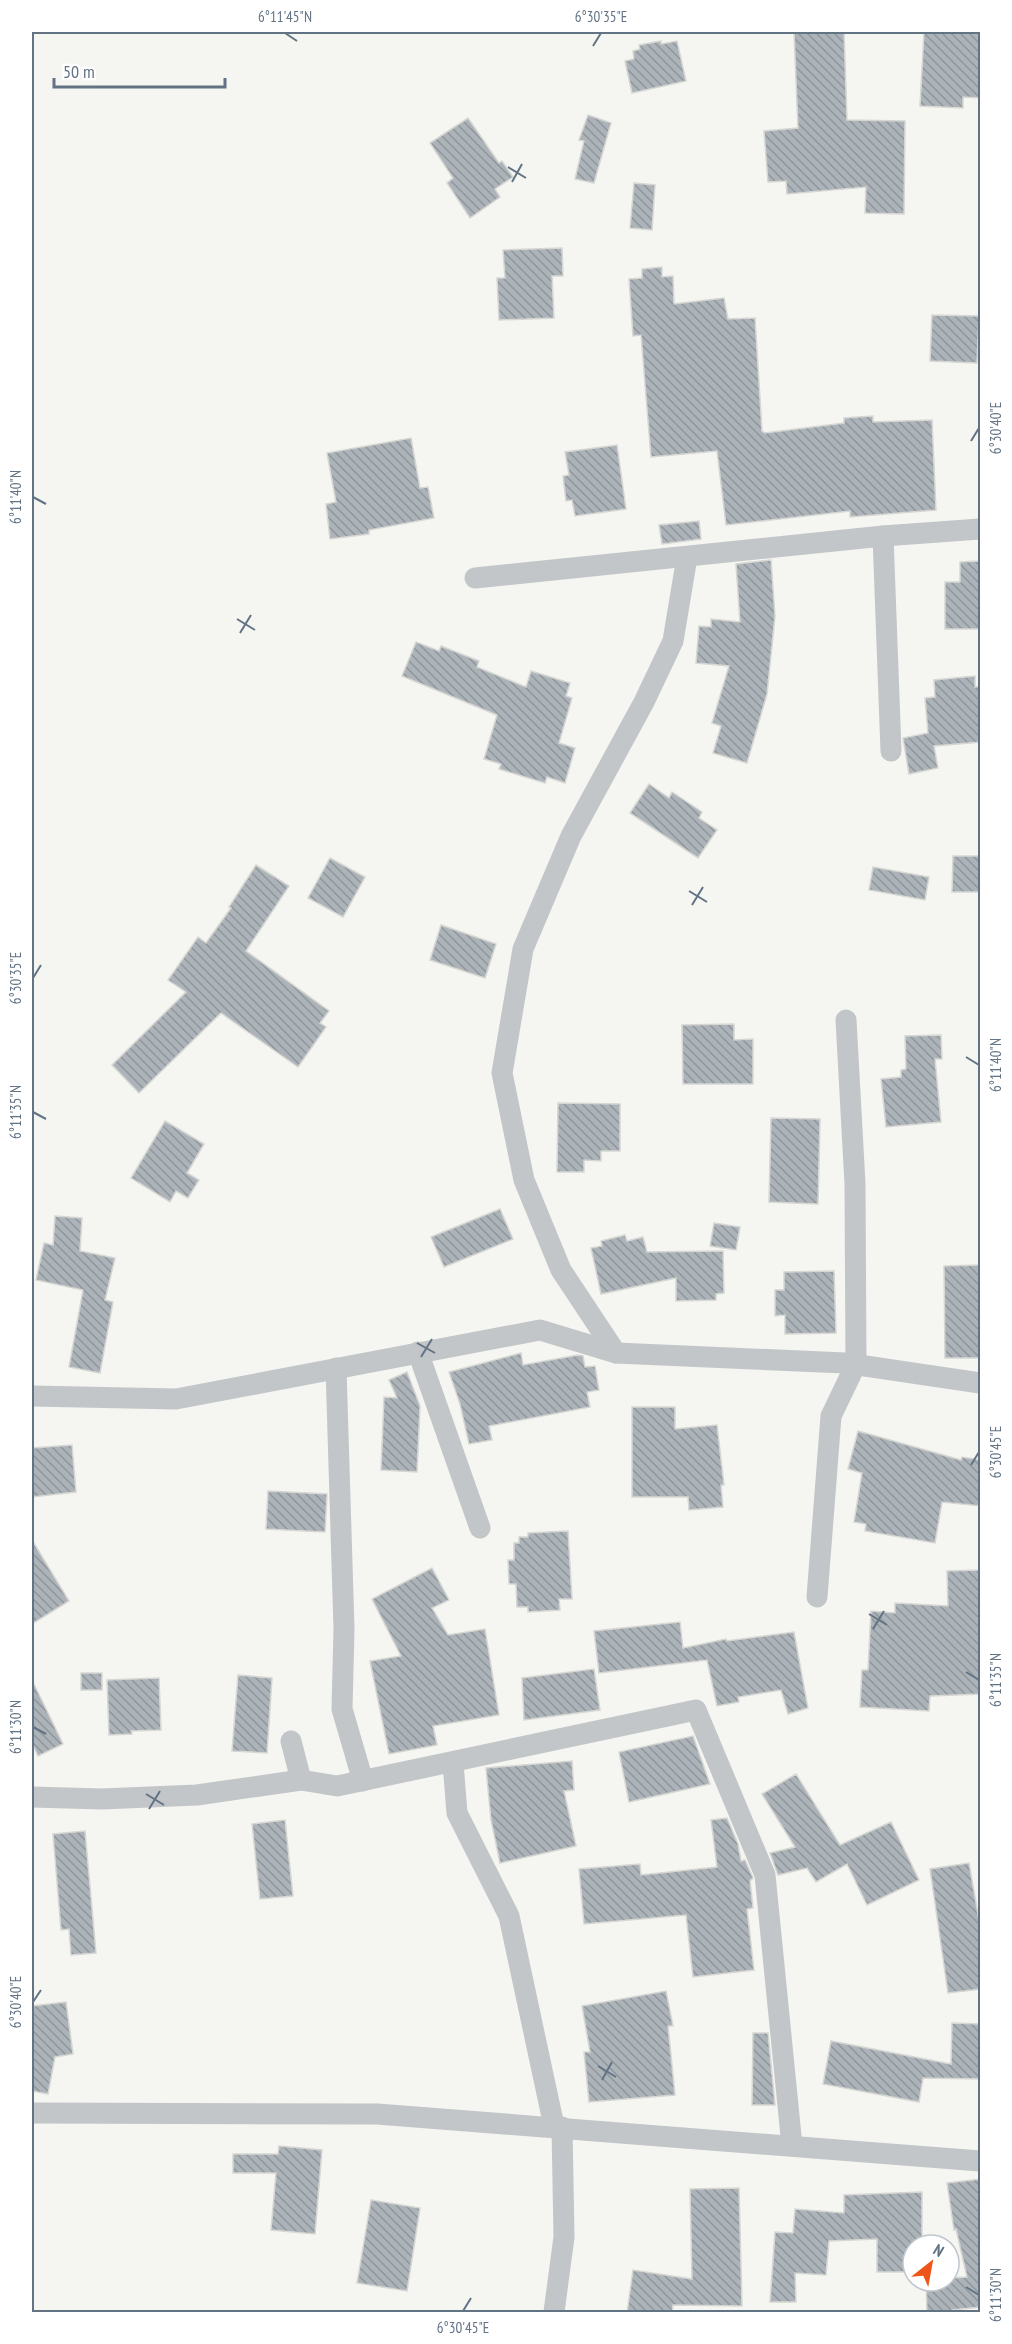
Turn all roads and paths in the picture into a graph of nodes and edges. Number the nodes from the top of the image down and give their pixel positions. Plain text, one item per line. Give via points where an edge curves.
1 (981, 529) edge
2 (883, 536) junction
3 (687, 557) junction
4 (475, 578) dead end
5 (891, 751) dead end
6 (846, 1020) dead end
7 (418, 1352) junction
8 (616, 1353) junction
9 (856, 1364) junction
10 (336, 1368) junction
11 (981, 1383) edge
12 (32, 1396) edge
13 (480, 1528) dead end
14 (816, 1597) dead end
15 (291, 1741) dead end
16 (453, 1763) junction
17 (301, 1780) junction
18 (363, 1781) junction
19 (32, 1797) edge
20 (32, 2113) edge
21 (558, 2127) junction
22 (792, 2146) junction
23 (981, 2161) edge
24 (555, 2313) edge

1 - 2 street
2 - 3 street
2 - 5 street
3 - 4 street
3 - 8 street via 673,641 571,836 523,949 502,1073 528,1190 561,1270
6 - 9 street via 855,1184
7 - 8 street via 540,1330
7 - 10 street
7 - 13 street
8 - 9 street
9 - 11 street
9 - 14 street via 831,1416
10 - 12 street via 176,1399
10 - 18 street via 344,1618 342,1709
15 - 17 street
16 - 18 street
16 - 21 street via 457,1813 510,1916
16 - 22 street via 696,1710 765,1875
17 - 18 street via 337,1786
17 - 19 street via 197,1796
20 - 21 street via 377,2114
21 - 22 street
21 - 24 street via 564,2237
22 - 23 street

